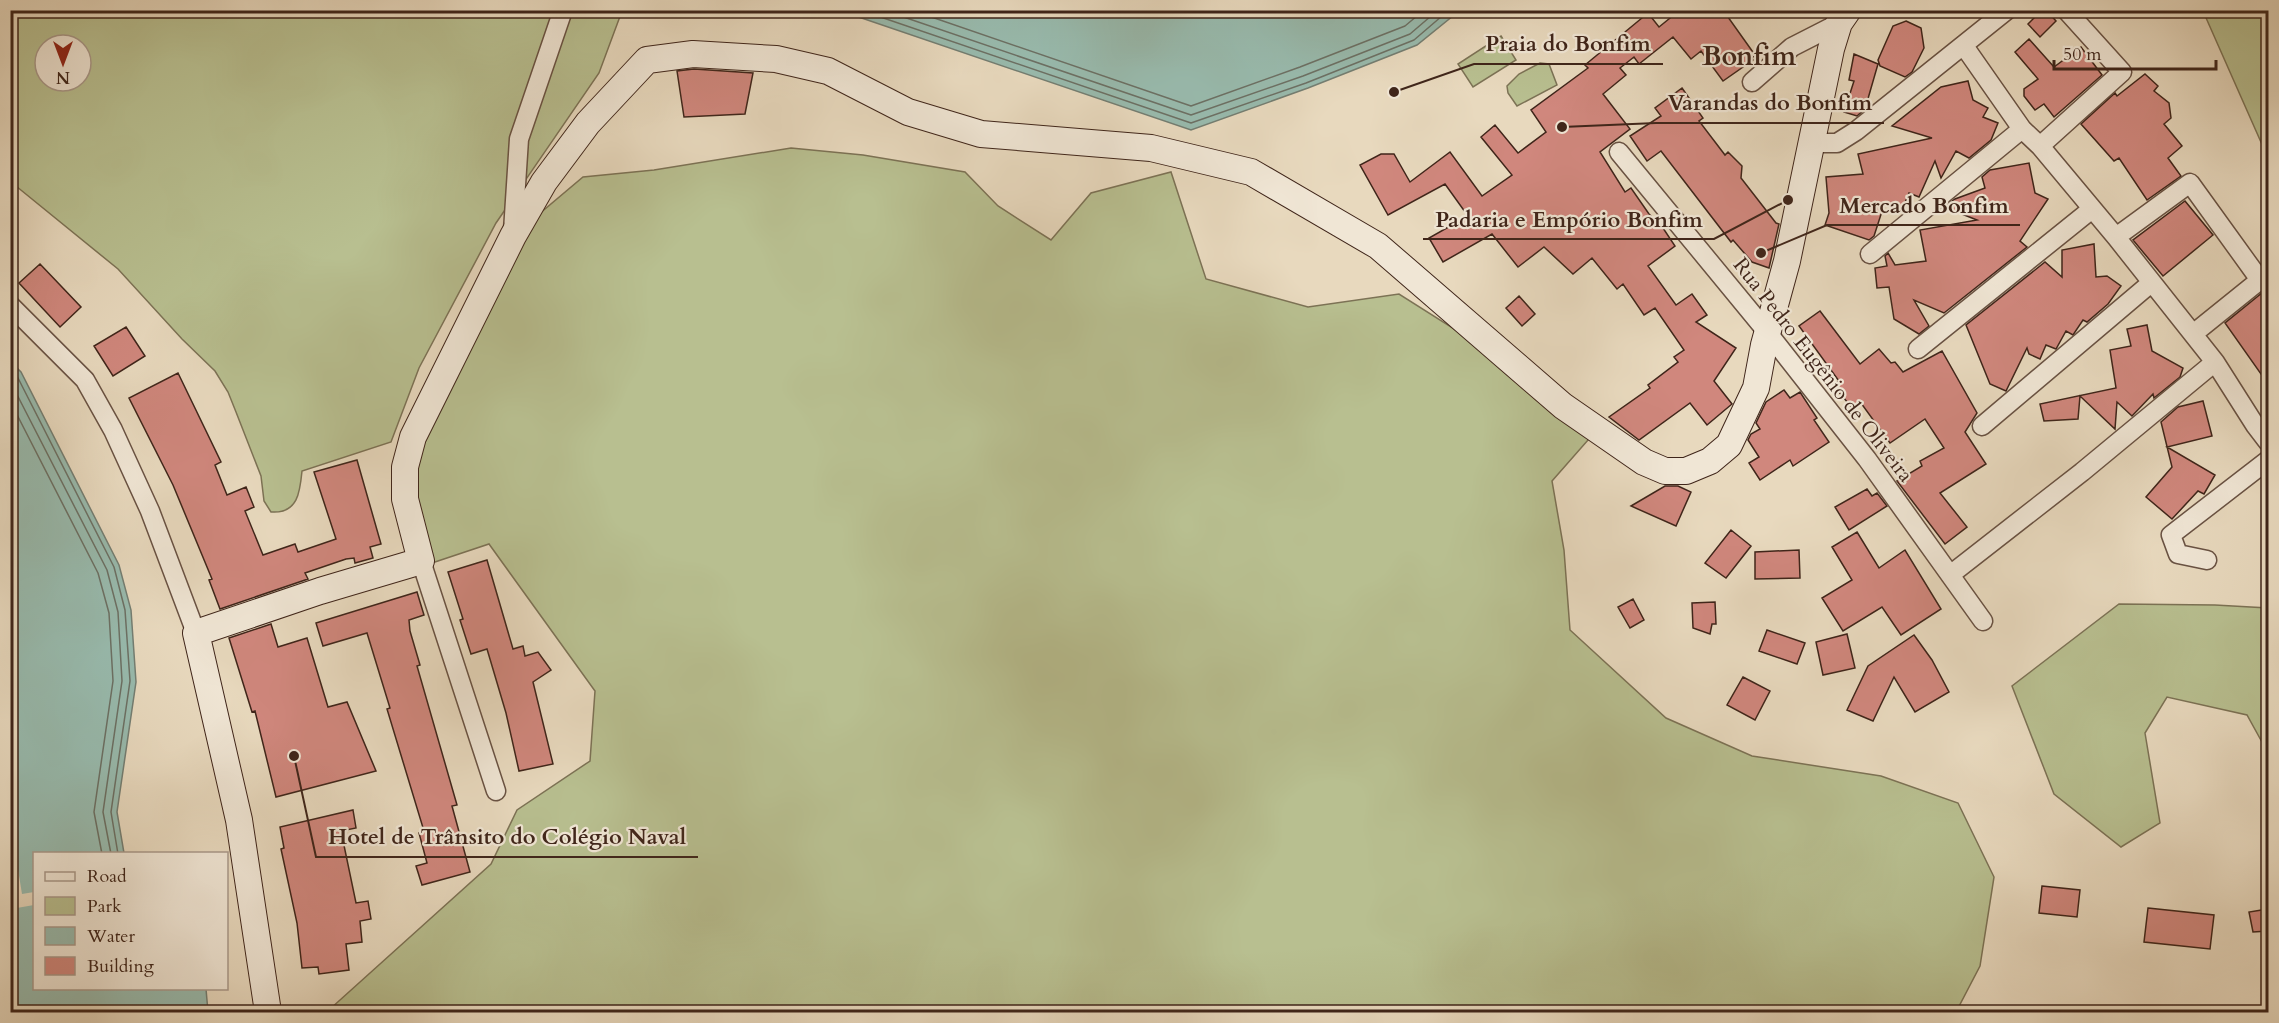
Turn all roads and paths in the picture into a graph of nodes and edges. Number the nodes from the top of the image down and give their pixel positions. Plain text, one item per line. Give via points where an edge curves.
1 (563, 10) edge
2 (2007, 10) edge
3 (2066, 10) edge
4 (1843, 17) edge
5 (1964, 46) junction
6 (1752, 82) dead end
7 (2022, 129) junction
8 (1812, 143) junction
9 (2040, 146) junction
10 (1618, 152) dead end
11 (2092, 209) junction
12 (513, 236) junction
13 (2116, 237) junction
14 (1870, 254) dead end
15 (2151, 283) junction
16 (10, 304) edge
17 (1768, 333) junction
18 (2193, 334) junction
19 (1918, 350) dead end
20 (2215, 362) junction
21 (2262, 420) edge
22 (1982, 426) dead end
23 (2268, 442) edge
24 (2268, 460) edge
25 (2207, 560) dead end
26 (421, 561) junction
27 (1950, 575) junction
28 (1983, 621) dead end
29 (196, 633) junction
30 (496, 791) dead end
31 (268, 1012) edge

1 - 12 street via 519,139
2 - 5 street
3 - 9 street via 2122,72
4 - 6 street via 1792,47
4 - 8 main road via 1831,49
5 - 7 street
5 - 8 street via 1838,143
7 - 9 street
7 - 14 street
8 - 17 main road
9 - 11 street
10 - 17 street, Rua Pedro Eugênio de Oliveira
11 - 13 street
11 - 19 street
12 - 17 main road via 544,182 588,123 647,60 693,54 776,59 828,71 908,112 981,134 1151,148 1251,171 1378,246 1563,406 1644,462 1665,471 1686,471 1710,460 1729,445 1756,388
12 - 26 main road via 413,437 405,467 405,499
13 - 15 street
13 - 18 street via 2190,183 2260,280
15 - 18 street
15 - 22 street
16 - 29 street via 85,380 150,511
17 - 27 street, Rua Pedro Eugênio de Oliveira via 1867,459
18 - 20 street
20 - 21 street
20 - 27 street
21 - 23 street
24 - 25 street via 2171,535 2178,554
26 - 29 main road
26 - 30 street
27 - 28 street, Rua Pedro Eugênio de Oliveira
29 - 31 main road via 238,820

